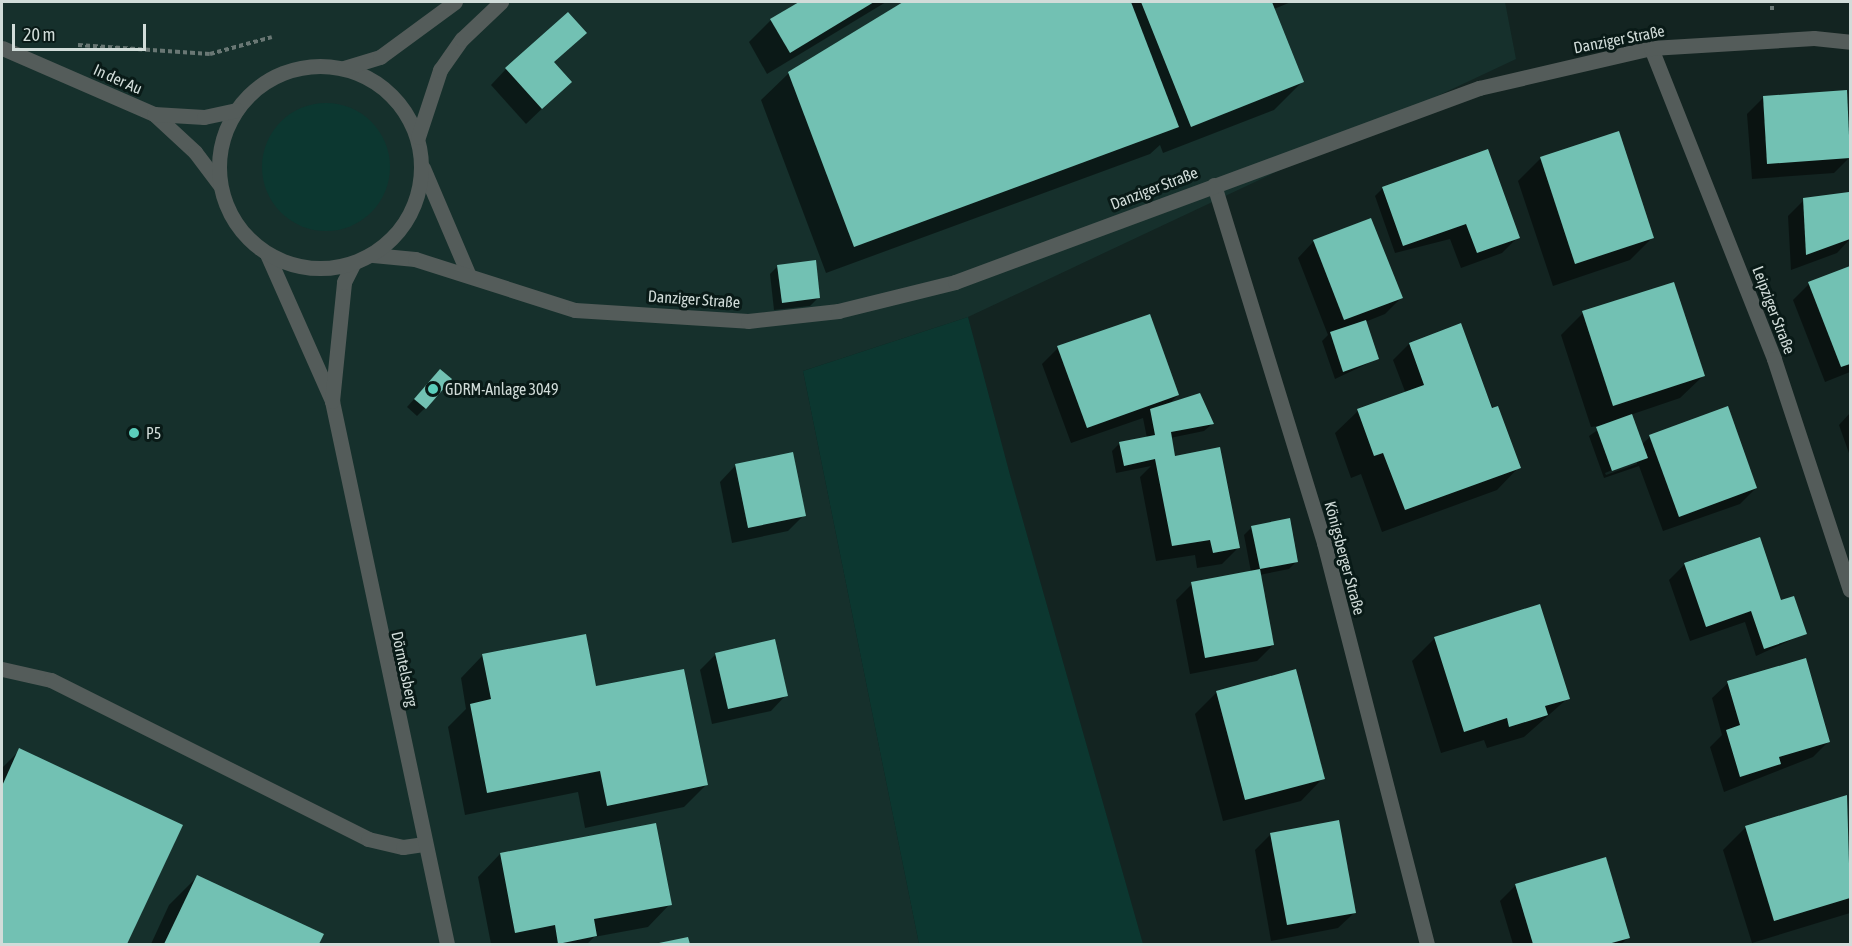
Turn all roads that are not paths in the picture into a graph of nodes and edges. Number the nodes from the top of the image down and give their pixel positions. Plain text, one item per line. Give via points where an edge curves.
1 (455, 2) edge
2 (501, 2) edge
3 (1851, 42) edge
4 (2, 48) edge
5 (1651, 48) junction
6 (344, 68) junction
7 (236, 110) junction
8 (154, 114) junction
9 (418, 137) junction
10 (423, 168) junction
11 (1214, 184) junction
12 (220, 186) junction
13 (267, 254) junction
14 (373, 255) junction
15 (353, 264) junction
16 (469, 276) junction
17 (332, 401) junction
18 (1851, 590) edge
19 (2, 669) edge
20 (425, 844) junction
21 (447, 945) edge
22 (1427, 945) edge

1 - 6 street via 380,57
2 - 9 street via 462,39 440,70
3 - 5 street, Danziger Straße via 1814,38
4 - 8 street, In der Au
5 - 11 street, Danziger Straße via 1479,88
5 - 18 street, Leipziger Straße via 1774,359
6 - 7 street via 313,66 283,72 256,88
6 - 9 street via 376,82 402,106
7 - 8 street, In der Au via 204,117
7 - 12 street via 218,159
8 - 12 street, In der Au via 195,152
9 - 10 street
10 - 14 street via 416,202 399,232
10 - 16 street
11 - 16 street, Danziger Straße via 955,282 837,311 748,321 575,310
11 - 22 street, Königsberger Straße via 1324,543
12 - 13 street via 229,213
13 - 15 street via 324,269
13 - 17 street, Dörntelsberg
14 - 15 street
14 - 16 street, Danziger Straße via 416,259
15 - 17 street, Dörntelsberg via 344,282
17 - 20 street, Dörntelsberg
19 - 20 street via 51,680 368,838 403,847
20 - 21 street, Dörntelsberg

